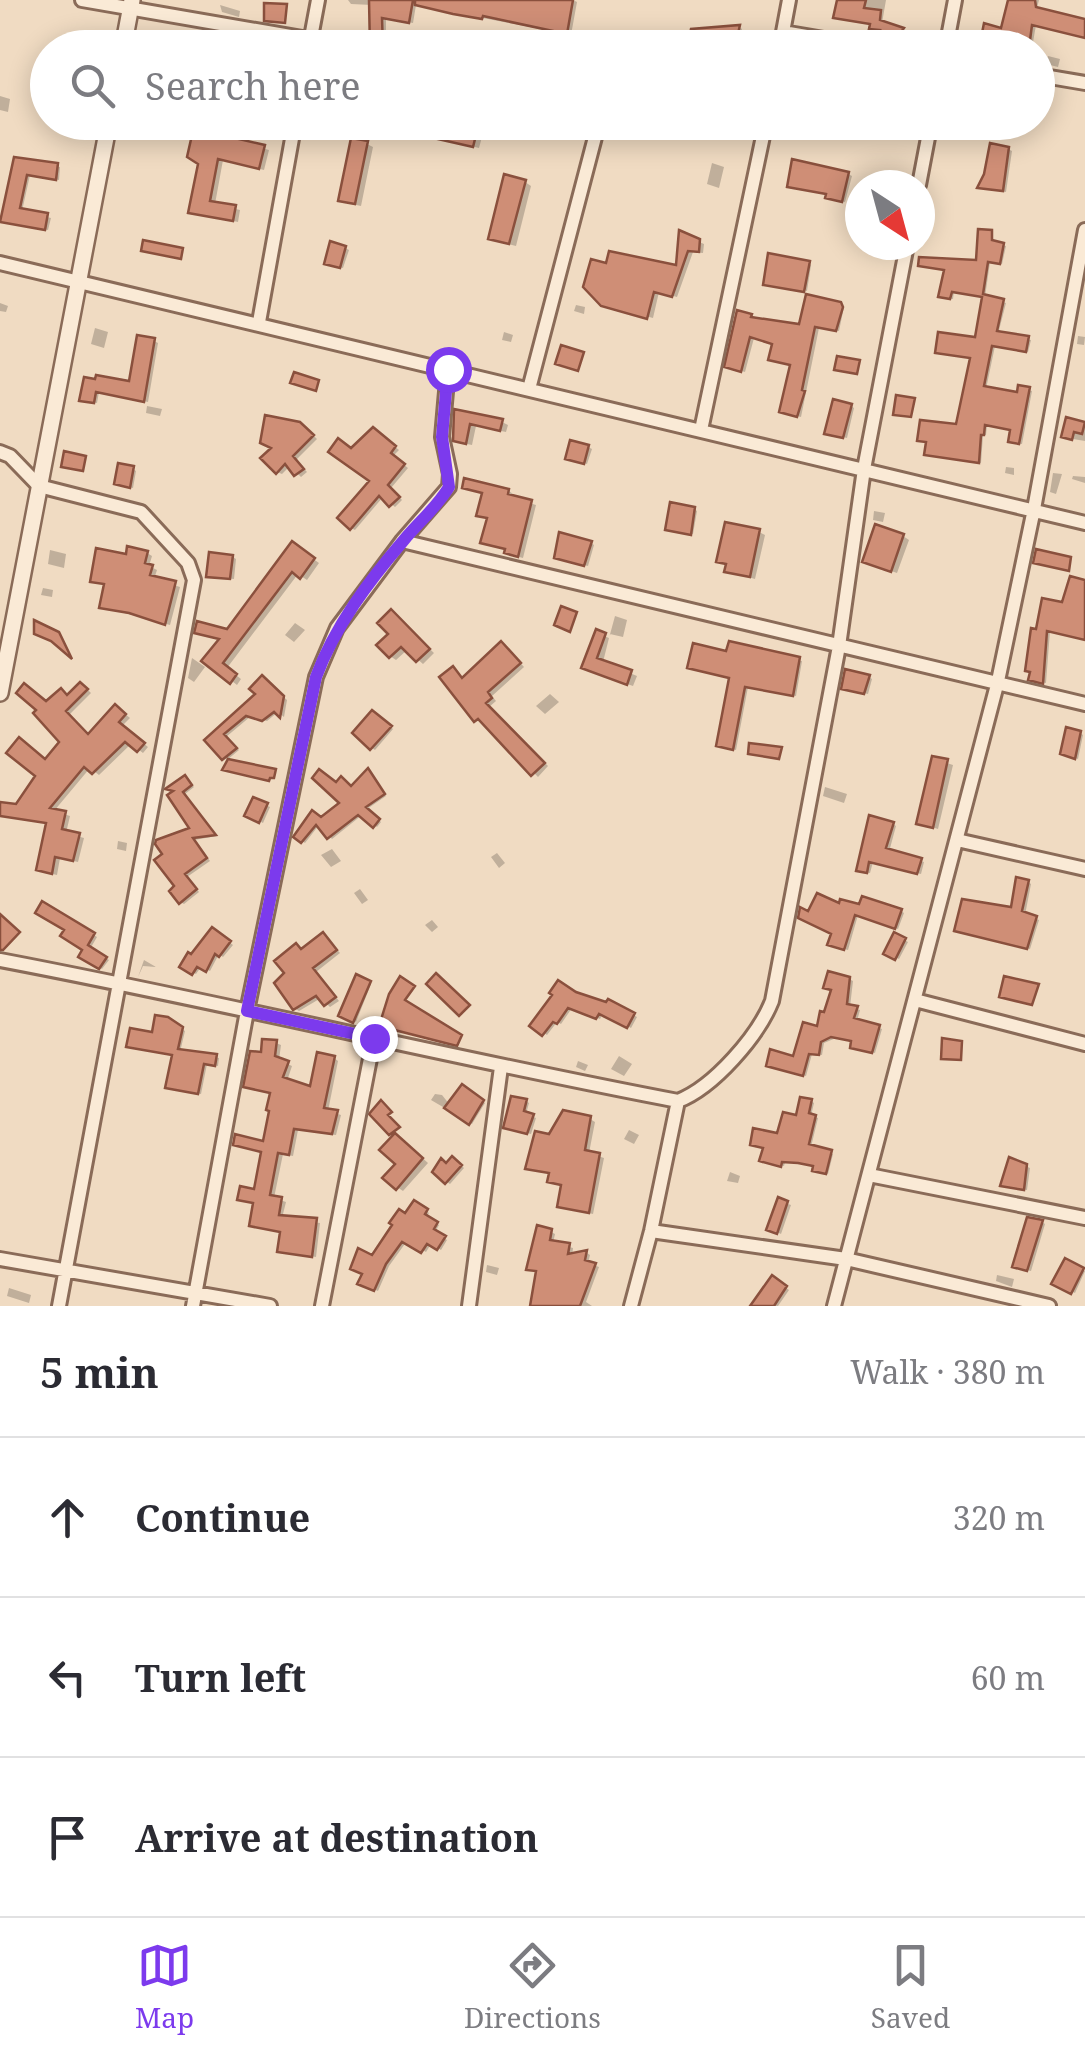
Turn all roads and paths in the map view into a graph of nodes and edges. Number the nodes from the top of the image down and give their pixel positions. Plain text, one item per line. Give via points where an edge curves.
1 (82, 0) edge
2 (318, 0) edge
3 (789, 0) edge
4 (955, 0) edge
5 (131, 4) edge
6 (126, 30) edge
7 (253, 30) edge
8 (312, 30) edge
9 (782, 30) edge
10 (949, 30) edge
11 (1055, 78) edge
12 (1085, 83) edge
13 (105, 140) edge
14 (292, 140) edge
15 (594, 140) edge
16 (762, 140) edge
17 (928, 140) edge
18 (922, 170) edge
19 (1085, 230) edge
20 (905, 260) edge
21 (0, 263) edge
22 (78, 280) junction
23 (259, 322) junction
24 (448, 369) junction
25 (529, 389) junction
26 (701, 430) junction
27 (0, 452) edge
28 (864, 469) junction
29 (40, 486) junction
30 (1034, 509) junction
31 (1085, 522) edge
32 (402, 541) junction
33 (840, 646) junction
34 (998, 682) junction
35 (0, 693) edge
36 (1085, 704) edge
37 (957, 840) junction
38 (1085, 870) edge
39 (0, 960) edge
40 (119, 982) junction
41 (915, 1000) junction
42 (247, 1011) junction
43 (374, 1038) junction
44 (1084, 1040) edge
45 (501, 1067) junction
46 (678, 1101) junction
47 (870, 1175) junction
48 (1085, 1218) edge
49 (651, 1230) junction
50 (0, 1259) edge
51 (846, 1259) junction
52 (67, 1270) junction
53 (196, 1291) junction
54 (59, 1306) edge
55 (193, 1306) edge
56 (270, 1306) edge
57 (322, 1306) edge
58 (469, 1306) edge
59 (631, 1306) edge
60 (834, 1306) edge
61 (1048, 1306) edge

1 - 5 street
2 - 8 street
3 - 9 street
4 - 10 street
5 - 6 street
5 - 7 street
11 - 12 street
13 - 22 street
14 - 23 street
15 - 25 street
16 - 26 street
17 - 18 street
19 - 30 street
20 - 28 street
21 - 22 street
22 - 23 street
22 - 29 street
23 - 24 street
24 - 25 street
24 - 32 street via 442,437 449,487
25 - 26 street
26 - 28 street
27 - 29 street
28 - 30 street
28 - 33 street
29 - 35 street
29 - 40 street via 141,512 194,580
30 - 31 street
30 - 34 street
32 - 33 street
32 - 42 street via 337,628 316,677
33 - 34 street
33 - 46 street via 772,1002 748,1045
34 - 36 street
34 - 37 street
37 - 38 street
37 - 41 street
39 - 40 street
40 - 42 street
40 - 52 street
41 - 44 street
41 - 47 street
42 - 43 street
42 - 53 street
43 - 45 street
43 - 57 street
45 - 46 street
45 - 58 street
46 - 49 street
47 - 48 street
47 - 51 street
49 - 51 street
49 - 59 street
50 - 52 street
51 - 60 street
51 - 61 street
52 - 53 street
52 - 54 street
53 - 55 street
53 - 56 street

